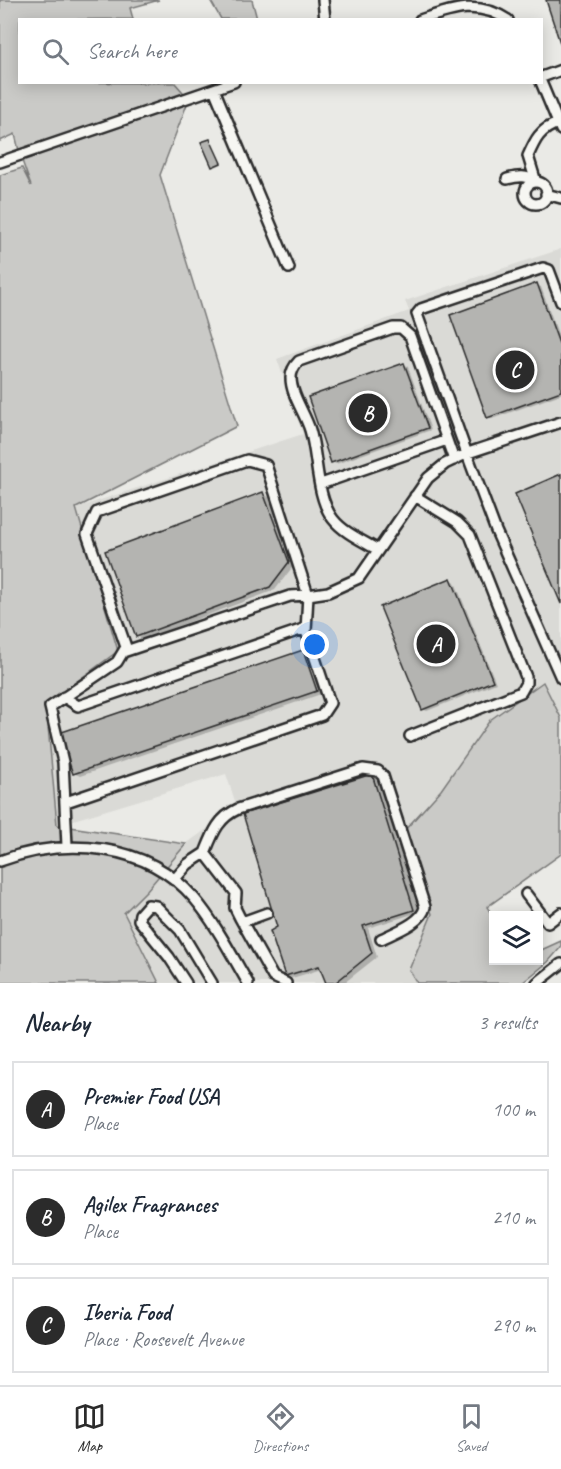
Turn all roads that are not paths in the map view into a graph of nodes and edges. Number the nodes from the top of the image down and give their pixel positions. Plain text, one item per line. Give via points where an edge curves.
1 (323, 0) edge
2 (325, 18) edge
3 (425, 18) edge
4 (506, 18) edge
5 (561, 70) edge
6 (543, 77) edge
7 (228, 84) edge
8 (542, 84) edge
9 (214, 89) junction
10 (561, 99) edge
11 (550, 103) junction
12 (559, 126) edge
13 (0, 162) edge
14 (507, 179) dead end
15 (536, 182) junction
16 (546, 194) junction
17 (561, 198) edge
18 (289, 268) dead end
19 (561, 302) edge
20 (561, 422) edge
21 (447, 440) junction
22 (467, 454) junction
23 (454, 460) junction
24 (321, 484) junction
25 (415, 496) junction
26 (378, 550) junction
27 (308, 596) junction
28 (306, 628) junction
29 (123, 652) junction
30 (561, 678) edge
31 (64, 697) junction
32 (410, 735) dead end
33 (66, 802) junction
34 (68, 846) junction
35 (205, 853) junction
36 (0, 861) edge
37 (174, 880) junction
38 (526, 894) dead end
39 (561, 913) edge
40 (267, 914) dead end
41 (242, 922) junction
42 (381, 939) dead end
43 (561, 964) edge
44 (273, 977) junction
45 (186, 983) edge
46 (212, 983) edge
47 (248, 983) edge
48 (264, 983) edge
49 (285, 983) edge
50 (537, 983) edge

1 - 2 street
3 - 4 street via 476,5
5 - 6 street
7 - 9 street
8 - 11 street
9 - 13 street
9 - 18 street
10 - 11 street
11 - 12 street
12 - 15 street via 548,126 541,132 528,156
14 - 15 street via 528,177
15 - 16 street via 543,185
15 - 16 street via 527,187 527,200 541,203
16 - 17 street
19 - 22 street via 549,270 543,268 421,309 417,314
20 - 22 street
21 - 23 street
21 - 24 street
21 - 24 street via 410,336 393,327 299,361 293,368 292,386 310,430
22 - 23 street
22 - 30 street via 496,531
23 - 25 street via 428,478
24 - 26 street via 332,517
25 - 26 street
25 - 32 street via 457,522 470,535 526,677 521,692
26 - 27 street via 359,578
27 - 28 street
27 - 29 street via 290,596
27 - 29 street via 266,465 247,460 97,512 87,534 126,647
28 - 31 street via 78,706
28 - 33 street via 330,703 322,715
29 - 31 street via 117,662
31 - 33 street via 50,707 63,762
33 - 34 street
34 - 36 street
34 - 37 street via 103,848 153,866
35 - 37 street
35 - 41 street via 236,893 235,908
35 - 42 street via 221,819 238,809 363,769 378,771 383,776 425,907 419,918
37 - 47 street via 210,918
38 - 39 street via 548,923
40 - 41 street
41 - 44 street
43 - 50 street
44 - 48 street
44 - 49 street
45 - 46 street via 139,920 148,905 156,906 180,930

